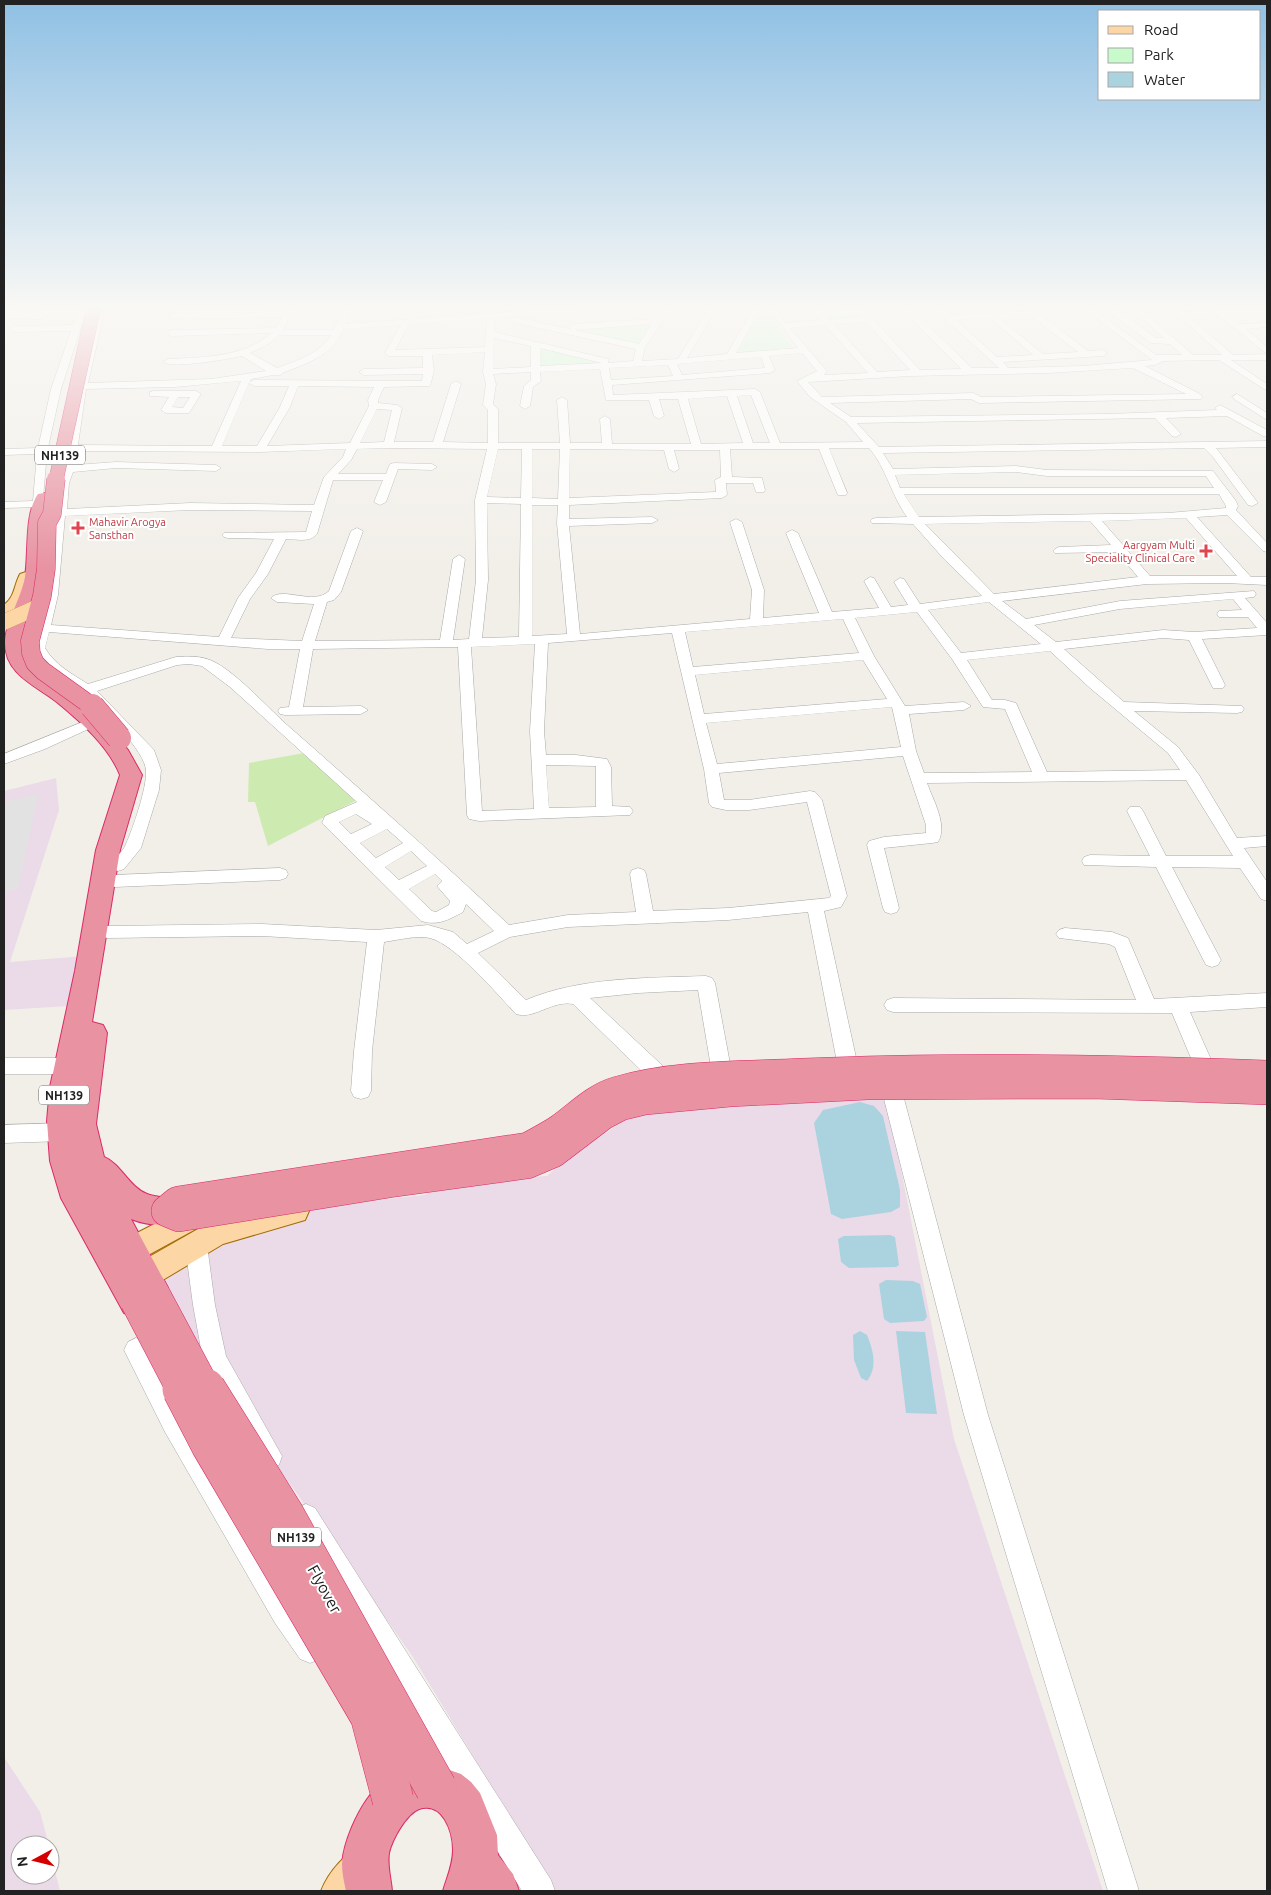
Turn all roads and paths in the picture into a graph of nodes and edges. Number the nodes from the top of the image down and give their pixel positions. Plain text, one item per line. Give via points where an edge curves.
1 (56, 393) edge
2 (66, 393) edge
3 (74, 393) edge
4 (87, 393) edge
5 (240, 393) edge
6 (290, 393) edge
7 (376, 393) edge
8 (453, 393) edge
9 (490, 393) edge
10 (528, 393) edge
11 (609, 393) edge
12 (724, 393) edge
13 (731, 393) edge
14 (755, 393) edge
15 (812, 393) edge
16 (1046, 393) edge
17 (1191, 393) edge
18 (175, 394) dead end
19 (81, 395) junction
20 (653, 396) junction
21 (682, 396) junction
22 (973, 396) junction
23 (1237, 397) dead end
24 (562, 400) dead end
25 (819, 400) junction
26 (1206, 401) junction
27 (53, 404) junction
28 (374, 406) junction
29 (525, 406) dead end
30 (1230, 413) junction
31 (659, 416) dead end
32 (1158, 416) junction
33 (1267, 417) edge
34 (605, 419) dead end
35 (849, 420) junction
36 (1266, 432) edge
37 (1176, 434) dead end
38 (74, 444) junction
39 (437, 444) junction
40 (492, 444) junction
41 (353, 445) junction
42 (388, 445) junction
43 (1206, 445) junction
44 (43, 446) junction
45 (776, 446) junction
46 (823, 446) junction
47 (1265, 446) edge
48 (527, 447) junction
49 (565, 447) junction
50 (607, 447) junction
51 (668, 447) junction
52 (697, 447) junction
53 (725, 447) junction
54 (749, 447) junction
55 (874, 447) junction
56 (216, 448) junction
57 (260, 449) junction
58 (4, 452) edge
59 (432, 466) dead end
60 (216, 468) dead end
61 (69, 469) junction
62 (674, 469) dead end
63 (889, 472) junction
64 (329, 477) junction
65 (389, 477) junction
66 (727, 480) junction
67 (760, 490) dead end
68 (897, 491) junction
69 (1223, 491) junction
70 (842, 492) dead end
71 (481, 500) junction
72 (43, 501) junction
73 (380, 502) dead end
74 (528, 502) junction
75 (563, 502) junction
76 (1252, 502) junction
77 (1267, 502) edge
78 (4, 506) edge
79 (1231, 507) junction
80 (318, 508) junction
81 (61, 512) junction
82 (1189, 515) junction
83 (1094, 518) junction
84 (652, 520) dead end
85 (876, 521) dead end
86 (916, 521) junction
87 (736, 522) dead end
88 (563, 523) junction
89 (358, 531) dead end
90 (792, 532) dead end
91 (228, 535) dead end
92 (282, 536) junction
93 (1121, 548) junction
94 (37, 549) junction
95 (1267, 549) edge
96 (1059, 551) dead end
97 (459, 558) dead end
98 (1147, 580) junction
99 (1247, 580) junction
100 (870, 581) dead end
101 (1267, 581) edge
102 (900, 582) dead end
103 (1250, 594) dead end
104 (1236, 595) junction
105 (277, 598) dead end
106 (320, 600) junction
107 (992, 600) junction
108 (38, 607) junction
109 (918, 608) junction
110 (887, 611) junction
111 (4, 612) edge
112 (1252, 613) junction
113 (847, 614) junction
114 (1223, 614) dead end
115 (827, 616) junction
116 (756, 622) junction
117 (1024, 623) junction
118 (9, 628) edge
119 (42, 628) junction
120 (678, 628) junction
121 (1267, 631) edge
122 (1194, 636) junction
123 (574, 638) junction
124 (542, 640) junction
125 (525, 641) junction
126 (223, 642) junction
127 (469, 643) junction
128 (446, 644) junction
129 (307, 645) junction
130 (1054, 648) junction
131 (867, 656) junction
132 (958, 657) junction
133 (688, 672) junction
134 (1218, 685) dead end
135 (88, 690) junction
136 (898, 706) junction
137 (964, 706) dead end
138 (1122, 706) junction
139 (1237, 709) dead end
140 (361, 710) dead end
141 (295, 711) junction
142 (264, 712) junction
143 (698, 719) junction
144 (90, 722) junction
145 (910, 751) junction
146 (4, 759) edge
147 (538, 760) junction
148 (711, 769) junction
149 (1191, 775) junction
150 (1042, 777) junction
151 (919, 778) junction
152 (604, 811) junction
153 (625, 811) dead end
154 (1135, 811) dead end
155 (542, 813) junction
156 (381, 826) junction
157 (1267, 841) edge
158 (349, 842) junction
159 (1233, 844) junction
160 (410, 849) junction
161 (1090, 861) dead end
162 (1162, 862) junction
163 (1245, 862) junction
164 (374, 866) junction
165 (118, 867) junction
166 (429, 871) junction
167 (280, 874) dead end
168 (638, 874) dead end
169 (397, 888) junction
170 (1267, 895) edge
171 (813, 907) junction
172 (891, 908) dead end
173 (646, 918) junction
174 (108, 932) junction
175 (506, 932) junction
176 (1065, 934) dead end
177 (376, 936) junction
178 (466, 952) junction
179 (1212, 960) dead end
180 (572, 995) junction
181 (1267, 1000) edge
182 (893, 1005) dead end
183 (1178, 1005) junction
184 (1148, 1007) junction
185 (847, 1062) junction
186 (1203, 1064) junction
187 (4, 1066) edge
188 (69, 1066) junction
189 (1267, 1066) edge
190 (720, 1070) junction
191 (658, 1074) junction
192 (1267, 1076) edge
193 (1267, 1089) edge
194 (361, 1091) dead end
195 (893, 1095) junction
196 (727, 1102) junction
197 (1267, 1102) edge
198 (670, 1106) junction
199 (63, 1132) junction
200 (4, 1134) edge
201 (78, 1163) junction
202 (354, 1164) junction
203 (352, 1200) junction
204 (167, 1211) junction
205 (196, 1245) junction
206 (134, 1276) junction
207 (136, 1350) dead end
208 (408, 1678) junction
209 (436, 1788) junction
210 (393, 1800) junction
211 (358, 1882) edge
212 (479, 1882) edge
213 (540, 1891) edge
214 (1124, 1891) edge

1 - 27 street
2 - 72 highway, NH139 via 52,446
3 - 108 highway, NH139, bridge via 58,465 52,514 47,522 46,569
4 - 19 street
5 - 56 street
6 - 57 street
7 - 28 street
8 - 39 street
9 - 40 street via 488,405 493,408
10 - 29 street
11 - 20 street via 609,398
12 - 21 street
13 - 54 street
14 - 45 street
15 - 25 street
16 - 22 street
17 - 26 street
18 - 19 street
19 - 27 street
19 - 38 street
20 - 21 street
20 - 31 street
21 - 52 street
22 - 25 street
22 - 26 street via 979,400
23 - 33 street
24 - 49 street
25 - 35 street
26 - 30 street
27 - 44 street
28 - 41 street
28 - 42 street via 397,408
30 - 32 street
30 - 36 street
32 - 35 street
32 - 37 street
34 - 50 street
35 - 55 street
38 - 44 street
38 - 56 street
38 - 61 street
39 - 40 street
39 - 42 street
40 - 48 street
40 - 71 street
41 - 42 street
41 - 57 street
41 - 64 street via 347,458
43 - 47 street
43 - 55 street
43 - 76 street
44 - 58 street
44 - 72 street via 37,499
45 - 46 street
45 - 54 street
46 - 55 street
46 - 70 street
48 - 49 street
48 - 74 street
49 - 50 street
49 - 75 street
50 - 51 street
51 - 52 street
51 - 62 street
52 - 53 street
53 - 54 street
53 - 66 street
55 - 63 street
56 - 57 street
59 - 65 street via 394,466
60 - 61 street via 116,465
61 - 81 street
63 - 68 street
63 - 69 street via 1016,469 1047,473 1209,473
64 - 65 street
64 - 80 street
65 - 73 street
66 - 67 street via 758,480
66 - 75 street via 720,480 722,495
68 - 69 street
68 - 86 street
69 - 79 street
71 - 74 street
71 - 127 street via 482,580
72 - 78 street
72 - 94 highway, NH139
74 - 75 street
74 - 125 street
75 - 88 street
76 - 77 street
76 - 79 street
79 - 82 street
79 - 95 street
80 - 81 street via 124,507
80 - 92 street via 311,534
81 - 119 street via 52,595
82 - 83 street
82 - 99 street
83 - 86 street
83 - 93 street
84 - 88 street
85 - 86 street
86 - 107 street
87 - 116 street via 758,590
88 - 123 street
89 - 106 street via 335,592
90 - 115 street
91 - 92 street
92 - 126 street via 262,574 244,598
93 - 96 street
93 - 98 street
94 - 111 main road via 27,568 17,604
94 - 118 highway, NH139 via 28,601 20,620
97 - 128 street
98 - 99 street
98 - 107 street
99 - 101 street
100 - 110 street
102 - 109 street
103 - 104 street
104 - 112 street
104 - 117 street via 1120,605
105 - 106 street
106 - 129 street
107 - 109 street
107 - 117 street
108 - 118 main road, bridge
108 - 165 highway, NH139, bridge via 30,641 35,663 91,704 138,764 138,790
109 - 110 street
109 - 132 street
110 - 113 street
112 - 114 street
112 - 121 street
113 - 115 street
113 - 131 street
115 - 116 street
116 - 120 street
117 - 130 street
118 - 119 street
118 - 144 highway, NH139 via 22,668
119 - 126 street
119 - 135 street via 38,648 42,656
120 - 123 street
120 - 133 street
121 - 122 street
122 - 130 street via 1163,634
122 - 134 street
123 - 124 street
124 - 125 street
124 - 147 street
125 - 127 street
126 - 129 street
127 - 128 street
127 - 155 street via 475,815
128 - 129 street
129 - 141 street
130 - 132 street
130 - 138 street
131 - 133 street
131 - 136 street
132 - 150 street via 988,704 1011,706
133 - 143 street
135 - 142 street via 158,665 198,661 206,663 235,684
135 - 165 street via 153,761 151,790 133,848
136 - 137 street
136 - 143 street
136 - 145 street
138 - 139 street
138 - 149 street via 1166,742
140 - 141 street
141 - 142 street
142 - 160 street
143 - 148 street
144 - 146 street
144 - 188 highway, NH139 via 124,758 132,775 108,850
145 - 148 street
145 - 151 street
147 - 152 street via 602,762
147 - 155 street
148 - 171 street via 717,803 722,805 812,797 839,896 835,903
149 - 150 street
149 - 159 street
150 - 151 street
151 - 172 street via 934,825 932,838 877,843 874,847
152 - 153 street
152 - 155 street
154 - 162 street
156 - 158 street
156 - 158 street via 361,808 353,808 330,823
156 - 160 street
157 - 159 street
158 - 164 street
159 - 163 street
160 - 164 street
160 - 166 street
160 - 175 street
161 - 162 street
162 - 163 street
162 - 179 street
163 - 170 street
164 - 169 street
165 - 167 street
165 - 174 highway, NH139
166 - 169 street
166 - 169 street via 459,899 457,908 432,919
168 - 173 street
171 - 173 street
171 - 185 street via 817,913
173 - 175 street via 568,922
174 - 177 street via 262,930
174 - 201 highway, NH139 via 88,1061
175 - 178 street
176 - 184 street via 1112,938 1122,943
177 - 178 street via 428,931 447,938
177 - 194 street
178 - 180 street via 523,1009 558,996
180 - 190 street via 636,986 706,983
180 - 191 street via 586,1004
181 - 183 street
182 - 184 street
183 - 184 street
183 - 186 street
185 - 186 main road via 996,1060
185 - 190 main road
186 - 189 main road
187 - 188 street
188 - 199 highway, NH139
190 - 191 main road
190 - 196 street
191 - 198 street
191 - 202 main road via 607,1085 520,1140
192 - 204 highway, bridge via 1050,1069 946,1070 848,1072 646,1086 616,1092 528,1148 178,1202
193 - 204 highway, bridge via 951,1082 750,1090 645,1099 620,1105 603,1114 553,1152 527,1163 179,1216
195 - 196 main road
195 - 197 main road via 1101,1096
195 - 214 street via 976,1415
196 - 198 main road
198 - 203 main road via 619,1120 558,1163 531,1174
199 - 200 street
199 - 201 highway, NH139
201 - 204 highway via 140,1208
201 - 206 highway, NH139 via 77,1198
202 - 203 main road
202 - 206 main road via 295,1174 244,1190
203 - 205 main road via 271,1216 215,1234
205 - 206 main road
205 - 208 street via 215,1360 287,1486
206 - 209 highway, Flyover / NH139, bridge via 283,1514
206 - 210 highway, Flyover / NH139, bridge via 212,1444 371,1716
207 - 208 street via 174,1423 285,1613 342,1696
208 - 213 street
209 - 210 highway via 417,1787
209 - 212 highway via 462,1803 474,1829
210 - 211 highway via 373,1828

